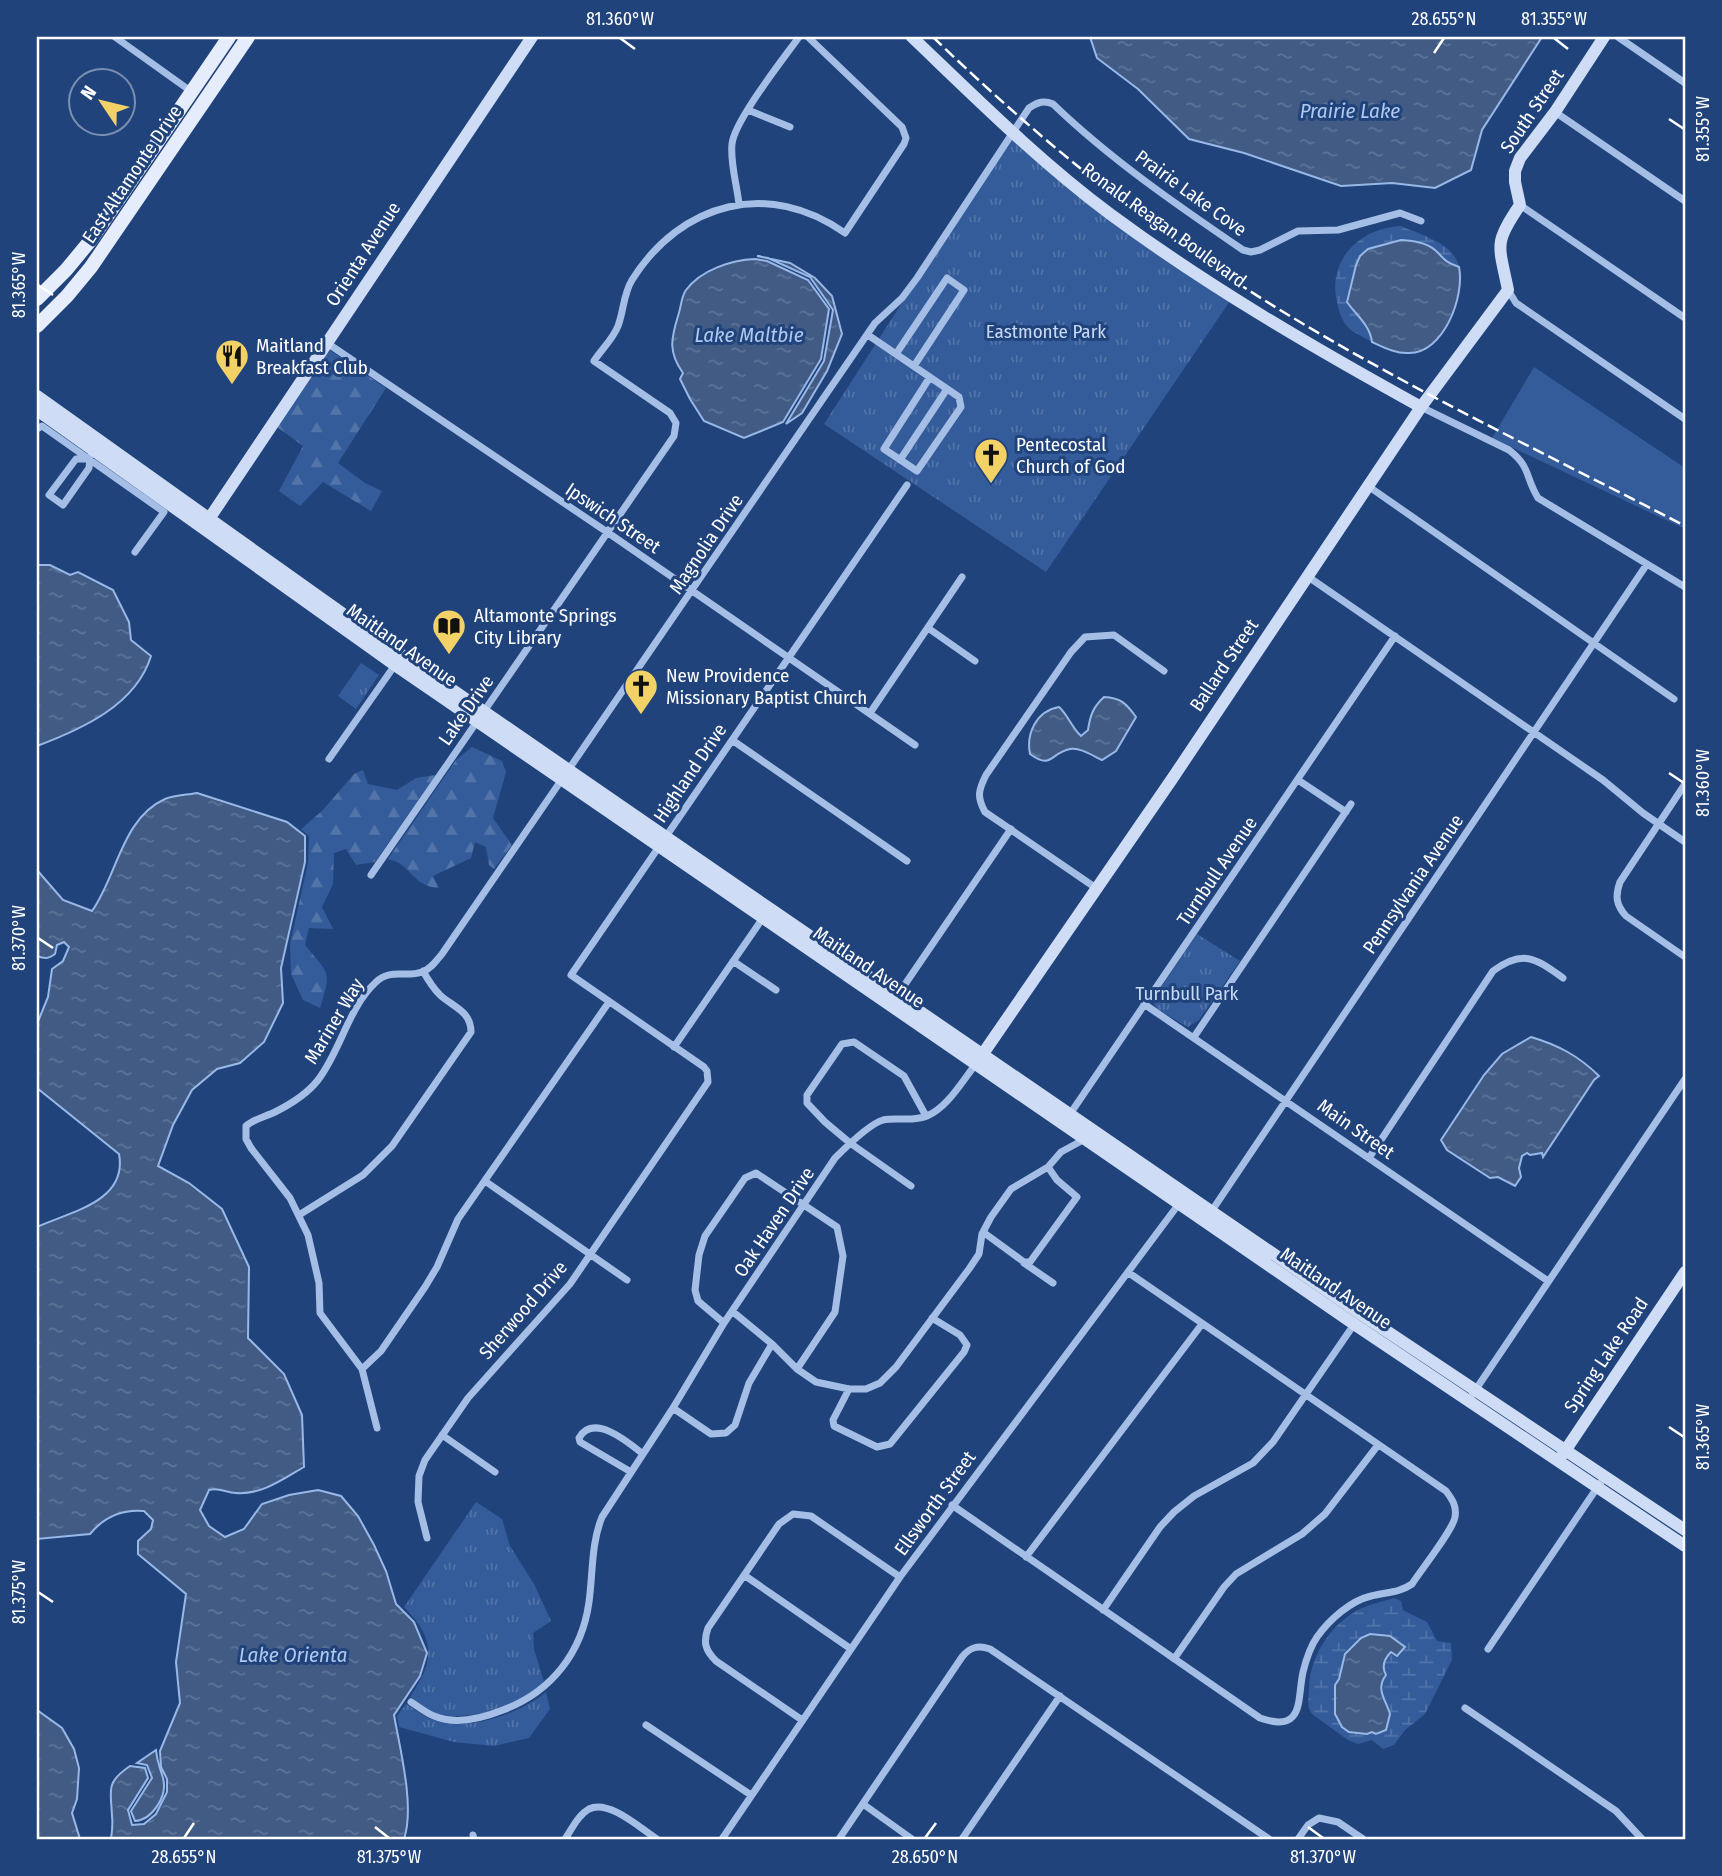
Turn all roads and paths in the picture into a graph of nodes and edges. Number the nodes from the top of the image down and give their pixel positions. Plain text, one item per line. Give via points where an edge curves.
1 (116, 37) edge
2 (229, 37) edge
3 (248, 37) edge
4 (532, 37) edge
5 (799, 37) edge
6 (808, 37) edge
7 (912, 37) edge
8 (1604, 37) edge
9 (1618, 37) edge
10 (202, 76) junction
11 (1685, 83) edge
12 (192, 92) junction
13 (204, 102) junction
14 (748, 110) junction
15 (1555, 112) junction
16 (194, 116) junction
17 (790, 127) dead end
18 (1013, 132) junction
19 (127, 188) junction
20 (1685, 201) edge
21 (739, 204) junction
22 (1520, 205) junction
23 (132, 208) junction
24 (1421, 222) dead end
25 (1508, 290) junction
26 (37, 299) edge
27 (1685, 318) edge
28 (37, 326) edge
29 (868, 335) junction
30 (327, 343) junction
31 (896, 354) junction
32 (914, 366) junction
33 (930, 377) junction
34 (947, 389) junction
35 (37, 396) edge
36 (1421, 407) junction
37 (37, 410) edge
38 (1685, 419) edge
39 (37, 429) edge
40 (94, 450) junction
41 (900, 460) junction
42 (907, 485) dead end
43 (1368, 485) junction
44 (206, 523) junction
45 (607, 532) junction
46 (135, 552) dead end
47 (1647, 564) junction
48 (1307, 575) junction
49 (962, 577) dead end
50 (1685, 587) edge
51 (692, 592) junction
52 (928, 628) junction
53 (364, 636) junction
54 (1395, 636) junction
55 (1595, 643) junction
56 (789, 657) junction
57 (975, 662) dead end
58 (395, 665) junction
59 (1164, 671) dead end
60 (1674, 698) dead end
61 (870, 713) junction
62 (481, 716) junction
63 (1534, 734) junction
64 (732, 740) junction
65 (915, 745) dead end
66 (329, 759) dead end
67 (566, 775) junction
68 (1298, 779) junction
69 (1685, 785) edge
70 (1351, 804) dead end
71 (1346, 813) junction
72 (1658, 824) junction
73 (1011, 829) junction
74 (662, 841) junction
75 (1685, 842) edge
76 (907, 861) dead end
77 (371, 875) dead end
78 (1096, 887) junction
79 (766, 913) junction
80 (1685, 957) edge
81 (733, 961) junction
82 (423, 971) junction
83 (1563, 978) dead end
84 (776, 990) dead end
85 (895, 1000) junction
86 (609, 1002) junction
87 (1144, 1004) junction
88 (1194, 1037) junction
89 (674, 1047) junction
90 (980, 1059) junction
91 (1685, 1079) edge
92 (1286, 1100) junction
93 (926, 1116) junction
94 (1067, 1118) junction
95 (1085, 1139) junction
96 (850, 1143) junction
97 (1369, 1158) junction
98 (1048, 1167) junction
99 (485, 1181) junction
100 (911, 1186) dead end
101 (1183, 1199) junction
102 (804, 1206) junction
103 (299, 1215) junction
104 (1208, 1216) junction
105 (983, 1232) junction
106 (590, 1255) junction
107 (1024, 1262) junction
108 (1685, 1272) edge
109 (1129, 1273) junction
110 (627, 1280) dead end
111 (1549, 1281) junction
112 (1053, 1283) dead end
113 (732, 1311) junction
114 (932, 1318) junction
115 (1358, 1319) junction
116 (724, 1323) junction
117 (1202, 1324) junction
118 (772, 1343) junction
119 (362, 1369) junction
120 (797, 1369) junction
121 (849, 1390) junction
122 (1305, 1395) junction
123 (1472, 1396) junction
124 (673, 1408) junction
125 (377, 1428) dead end
126 (442, 1435) junction
127 (1378, 1445) junction
128 (643, 1454) junction
129 (1563, 1455) junction
130 (495, 1472) dead end
131 (631, 1472) junction
132 (1601, 1481) junction
133 (952, 1505) junction
134 (1660, 1521) junction
135 (1685, 1530) edge
136 (427, 1538) dead end
137 (1685, 1546) edge
138 (1026, 1557) junction
139 (744, 1575) junction
140 (900, 1577) junction
141 (1103, 1610) junction
142 (851, 1649) junction
143 (1488, 1649) dead end
144 (1174, 1659) junction
145 (1060, 1696) junction
146 (411, 1702) dead end
147 (1465, 1708) dead end
148 (802, 1720) junction
149 (646, 1725) dead end
150 (751, 1795) junction
151 (863, 1804) junction
152 (565, 1839) edge
153 (657, 1839) edge
154 (722, 1839) edge
155 (839, 1839) edge
156 (912, 1839) edge
157 (962, 1839) edge
158 (1269, 1839) edge
159 (1298, 1839) edge
160 (1363, 1839) edge
161 (1642, 1839) edge

1 - 12 street
2 - 10 main road, East Altamonte Drive
3 - 13 main road, East Altamonte Drive
4 - 30 street, Orienta Avenue
5 - 14 street
6 - 21 street via 902,127 906,138 845,233 798,209
7 - 18 street, Ronald Reagan Boulevard
8 - 15 street, South Street
9 - 11 street
10 - 12 main road, East Altamonte Drive
10 - 13 main road
12 - 16 main road
12 - 19 main road, East Altamonte Drive
13 - 16 main road, East Altamonte Drive
14 - 17 street
14 - 21 street via 732,141
15 - 20 street
15 - 22 street, South Street via 1515,171
16 - 23 main road, East Altamonte Drive
18 - 24 street, Prairie Lake Cove via 1036,103 1054,104 1185,210 1251,252 1298,231 1338,230 1400,213
18 - 29 street, Magnolia Drive via 917,278
18 - 36 street, Ronald Reagan Boulevard via 1110,213 1232,298
19 - 23 main road via 126,201
19 - 26 main road, East Altamonte Drive via 82,251
21 - 45 street, Lake Drive via 693,220 650,256 628,289 618,325 594,361 670,413 677,423 674,436
22 - 25 street via 1499,241
22 - 27 street
23 - 28 main road, East Altamonte Drive via 83,277
25 - 36 street, Ballard Street
25 - 38 street via 1516,303
29 - 31 street
29 - 51 street, Magnolia Drive
30 - 44 street, Orienta Avenue
30 - 45 street, Ipswich Street
31 - 32 street
31 - 32 street via 947,278 964,290
32 - 33 street
33 - 34 street
33 - 41 street via 884,449
34 - 41 street
34 - 41 street via 960,397 961,407 917,471
35 - 40 street, Maitland Avenue
36 - 43 street, Ballard Street
36 - 47 street via 1509,450 1527,468 1538,498
37 - 40 street, Maitland Avenue
39 - 40 street via 42,426
40 - 40 street via 76,459 49,495 64,505 89,468
40 - 44 street, Maitland Avenue
40 - 46 street via 164,512
42 - 56 street, Highland Drive
43 - 48 street, Ballard Street
43 - 55 street
44 - 53 street, Maitland Avenue
45 - 51 street, Ipswich Street
45 - 62 street, Lake Drive
47 - 50 street
47 - 55 street, Pennsylvania Avenue
48 - 54 street
48 - 78 street, Ballard Street
49 - 52 street
51 - 56 street, Ipswich Street
51 - 67 street, Magnolia Drive
52 - 57 street
52 - 61 street
53 - 58 street, Maitland Avenue
53 - 62 street, Maitland Avenue
54 - 63 street
54 - 68 street, Turnbull Avenue
55 - 60 street
55 - 63 street, Pennsylvania Avenue
56 - 61 street, Ipswich Street
56 - 64 street, Highland Drive
58 - 62 street, Maitland Avenue
58 - 66 street
59 - 73 street via 1114,635 1086,637 1071,652 978,792 985,812
61 - 65 street, Ipswich Street
62 - 67 street, Maitland Avenue
62 - 77 street, Lake Drive
63 - 72 street via 1602,779
63 - 92 street, Pennsylvania Avenue
64 - 74 street, Highland Drive
64 - 76 street
67 - 74 street, Maitland Avenue
67 - 82 street, Magnolia Drive via 442,954
68 - 71 street
68 - 87 street, Turnbull Avenue
69 - 72 street
70 - 71 street
71 - 88 street
72 - 75 street
72 - 80 street via 1620,882 1617,901 1626,916
73 - 78 street
73 - 85 street
74 - 79 street, Maitland Avenue
74 - 86 street, Highland Drive via 571,975
78 - 90 street, Ballard Street
79 - 81 street
79 - 85 street, Maitland Avenue
81 - 84 street
81 - 89 street
82 - 103 street via 442,997 465,1013 471,1032 392,1146 363,1175
82 - 103 street, Mariner Way via 384,975 376,982 347,1023 318,1080 293,1102 246,1126 251,1148 279,1181
83 - 97 street via 1526,957 1493,971
85 - 90 street, Maitland Avenue
86 - 89 street
86 - 99 street
87 - 88 street, Main Street
87 - 94 street, Turnbull Avenue
88 - 92 street, Main Street
89 - 106 street, Sherwood Drive via 704,1067 708,1076 705,1086
90 - 93 street via 942,1106
90 - 94 street, Maitland Avenue
91 - 111 street
92 - 97 street, Main Street
92 - 104 street, Pennsylvania Avenue
93 - 96 street, Oak Haven Drive via 882,1120
93 - 96 street via 904,1076 854,1042 842,1044 807,1095 807,1103
94 - 95 street, Maitland Avenue
94 - 101 street, Maitland Avenue
95 - 98 street via 1062,1152
95 - 101 street, Maitland Avenue
96 - 100 street
96 - 102 street, Oak Haven Drive
97 - 111 street, Main Street
98 - 105 street via 1012,1189
98 - 107 street via 1077,1197 1044,1245 1030,1262
99 - 106 street
99 - 119 street via 458,1219 425,1287 381,1351
101 - 104 street, Maitland Avenue
101 - 109 street, Ellsworth Street
102 - 113 street, Oak Haven Drive
102 - 116 street via 756,1173 745,1178 705,1236 695,1290 698,1301
102 - 120 street via 837,1227 842,1256 835,1312
103 - 119 street, Mariner Way via 315,1258 320,1313
104 - 115 street, Maitland Avenue
105 - 107 street
105 - 114 street via 974,1262
106 - 110 street
106 - 126 street, Sherwood Drive
107 - 112 street
108 - 129 street, Spring Lake Road
109 - 117 street
109 - 133 street, Ellsworth Street
111 - 123 street
113 - 116 street, Oak Haven Drive
113 - 118 street
114 - 121 street via 880,1383
114 - 121 street via 960,1335 967,1345 890,1444 877,1447 834,1426
115 - 122 street
115 - 123 street, Maitland Avenue
116 - 124 street, Oak Haven Drive
117 - 122 street
117 - 138 street
118 - 120 street
118 - 124 street via 750,1382 735,1425 726,1433 711,1434
119 - 125 street, Mariner Way
120 - 121 street via 816,1382
122 - 127 street
122 - 141 street via 1253,1463 1174,1512
123 - 129 street, Maitland Avenue
124 - 128 street, Oak Haven Drive
126 - 130 street
126 - 136 street, Sherwood Drive via 419,1476 418,1502
127 - 144 street via 1325,1514 1303,1534 1236,1574
127 - 144 street via 1446,1491 1455,1506 1453,1522 1412,1584 1349,1606 1316,1638 1302,1675 1296,1713 1280,1721 1260,1718
128 - 131 street, Oak Haven Drive
128 - 131 street via 607,1430 584,1430 580,1442
129 - 132 street, Maitland Avenue
131 - 146 street, Oak Haven Drive via 596,1532 589,1604 577,1643 542,1690 523,1703 483,1718 436,1717
132 - 134 street, Maitland Avenue
132 - 143 street
133 - 138 street
133 - 140 street, Ellsworth Street
134 - 135 street, Maitland Avenue
134 - 137 street, Maitland Avenue
138 - 141 street
139 - 140 street via 779,1524 793,1514 811,1516
139 - 142 street
139 - 148 street via 708,1628 708,1653
140 - 142 street, Ellsworth Street
141 - 144 street
142 - 148 street, Ellsworth Street
145 - 151 street via 990,1649 967,1651
145 - 157 street
145 - 158 street
147 - 161 street via 1616,1811
148 - 150 street, Ellsworth Street
149 - 150 street
150 - 154 street, Ellsworth Street
151 - 155 street
151 - 156 street
152 - 153 street via 581,1816 595,1807 615,1811
159 - 160 street via 1319,1818 1338,1822

